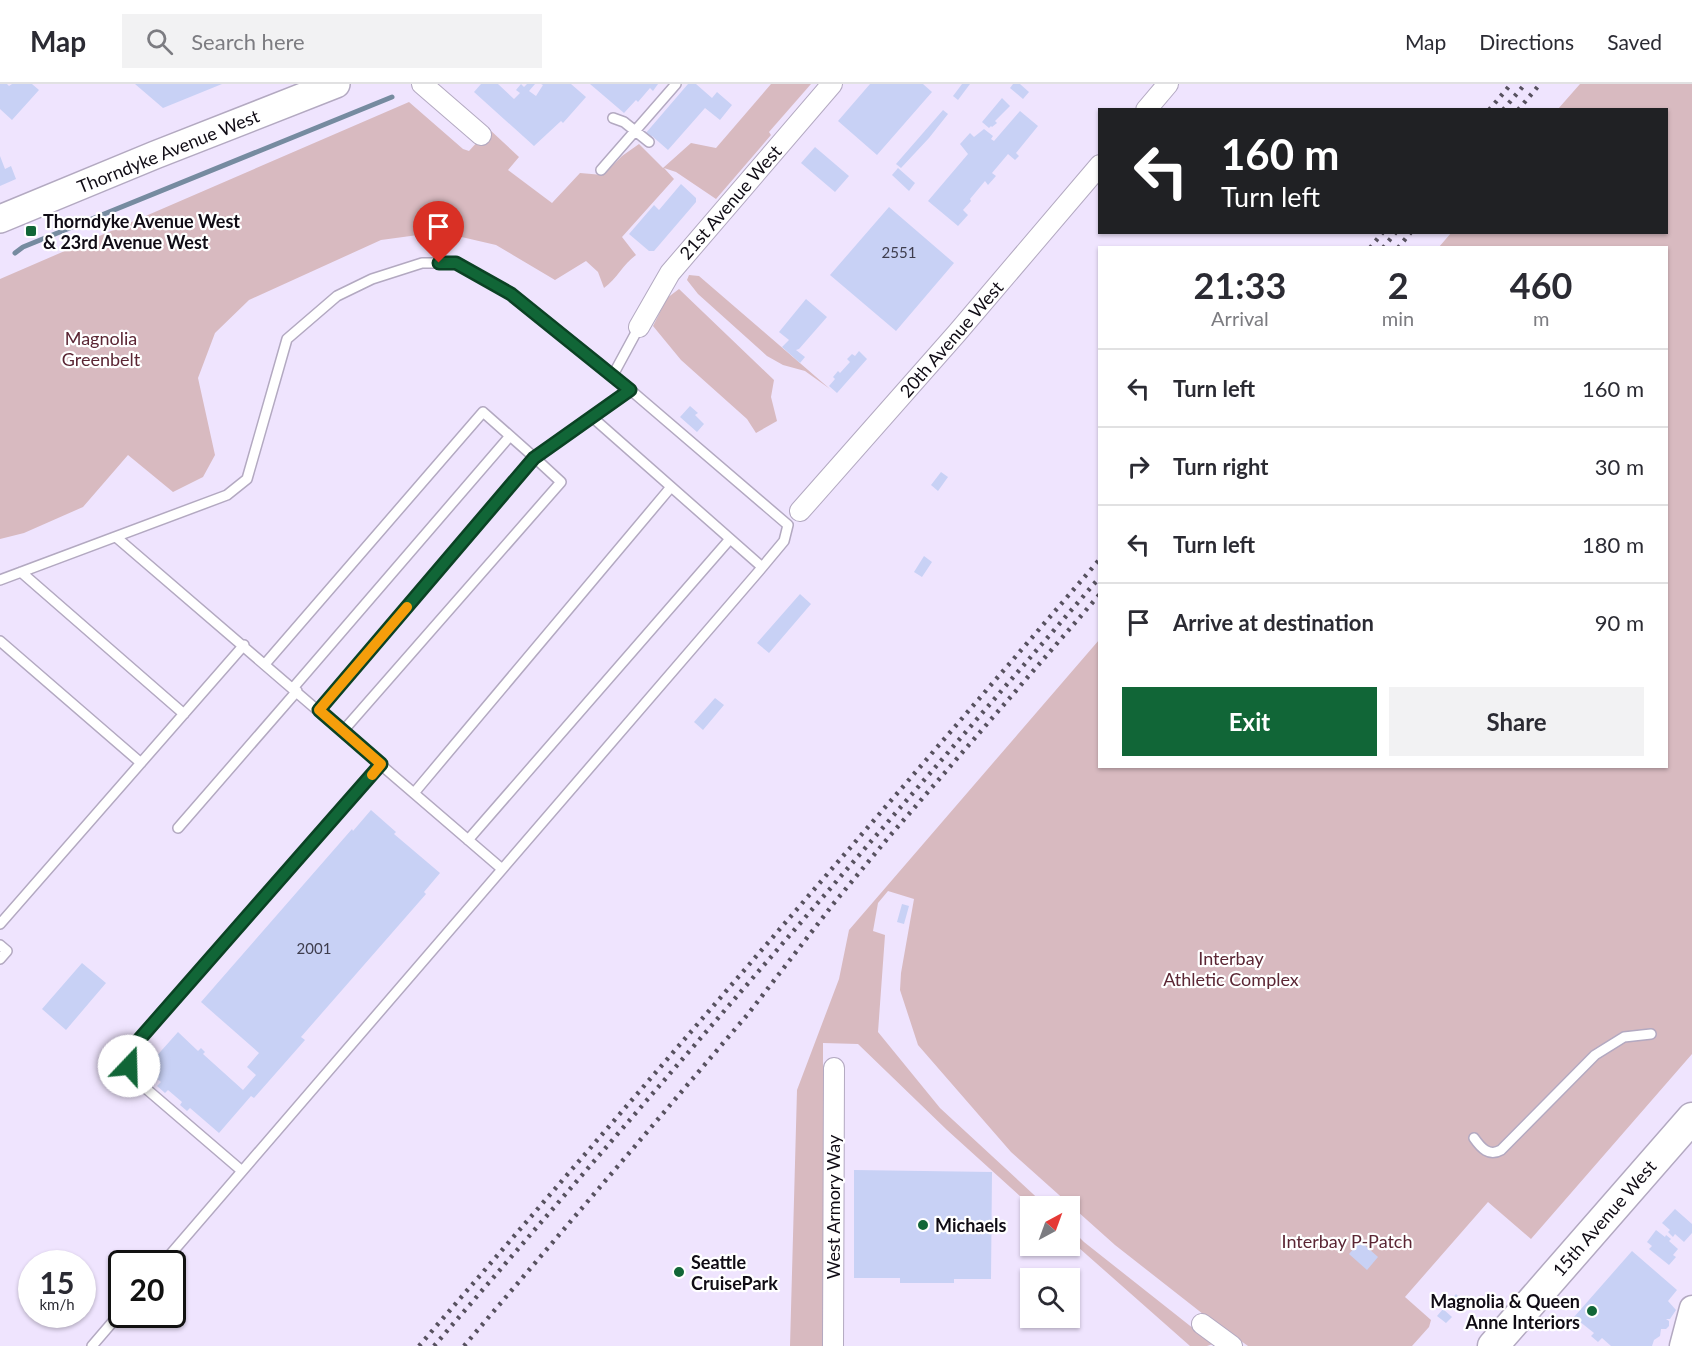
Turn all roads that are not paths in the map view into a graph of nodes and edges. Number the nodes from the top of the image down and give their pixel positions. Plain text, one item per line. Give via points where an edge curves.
1 (336, 84) edge
2 (423, 84) edge
3 (676, 84) edge
4 (832, 84) edge
5 (1168, 84) edge
6 (1148, 108) edge
7 (613, 118) dead end
8 (636, 131) junction
9 (481, 135) dead end
10 (649, 142) dead end
11 (1098, 167) edge
12 (601, 170) dead end
13 (0, 219) edge
14 (639, 327) joint
15 (613, 375) junction
16 (630, 390) junction
17 (592, 417) junction
18 (510, 436) junction
19 (534, 458) junction
20 (671, 487) junction
21 (800, 511) dead end
22 (116, 537) junction
23 (730, 539) junction
24 (762, 567) junction
25 (21, 572) junction
26 (0, 580) edge
27 (0, 641) edge
28 (244, 645) junction
29 (265, 664) junction
30 (295, 689) junction
31 (319, 710) junction
32 (184, 714) junction
33 (343, 731) junction
34 (141, 763) junction
35 (381, 764) junction
36 (414, 793) junction
37 (178, 828) dead end
38 (468, 840) junction
39 (502, 869) junction
40 (0, 924) edge
41 (0, 945) edge
42 (0, 960) edge
43 (1651, 1034) dead end
44 (834, 1068) dead end
45 (1692, 1118) edge
46 (1474, 1138) dead end
47 (242, 1171) junction
48 (174, 1250) edge
49 (1692, 1308) edge
50 (1202, 1324) dead end
51 (108, 1327) edge
52 (92, 1346) edge
53 (833, 1346) edge
54 (1232, 1346) edge
55 (1493, 1346) edge
56 (1682, 1346) edge

1 - 13 main road, Thorndyke Avenue West
2 - 9 street
3 - 8 lane
4 - 14 street, 21st Avenue West via 669,273
5 - 6 street
7 - 8 lane
8 - 10 lane
8 - 12 lane
11 - 21 street, 20th Avenue West
14 - 15 lane
15 - 16 lane
15 - 22 lane via 511,294 456,263 422,263 372,279 337,296 287,339 247,479 226,495
16 - 17 lane
16 - 24 lane via 788,525 784,541
17 - 19 lane
17 - 20 lane
18 - 19 lane
18 - 29 lane via 483,412
18 - 30 lane
19 - 31 lane
19 - 33 lane via 561,482
20 - 23 lane
20 - 36 lane
22 - 25 lane
22 - 28 lane
23 - 24 lane
23 - 38 lane
24 - 39 lane
25 - 26 lane
25 - 32 lane
27 - 34 lane
28 - 29 lane
28 - 32 lane
29 - 30 lane
30 - 31 lane
30 - 37 lane
31 - 33 lane
32 - 34 lane
33 - 35 lane
34 - 40 lane
35 - 36 lane
35 - 47 lane via 130,1050 129,1074
36 - 38 lane
38 - 39 lane
39 - 47 lane
41 - 42 lane via 7,951
43 - 46 lane via 1624,1037 1595,1055 1496,1153 1484,1150
44 - 53 street, West Armory Way
45 - 55 main road, 15th Avenue West
47 - 48 lane
49 - 56 street
50 - 54 street
51 - 52 lane

